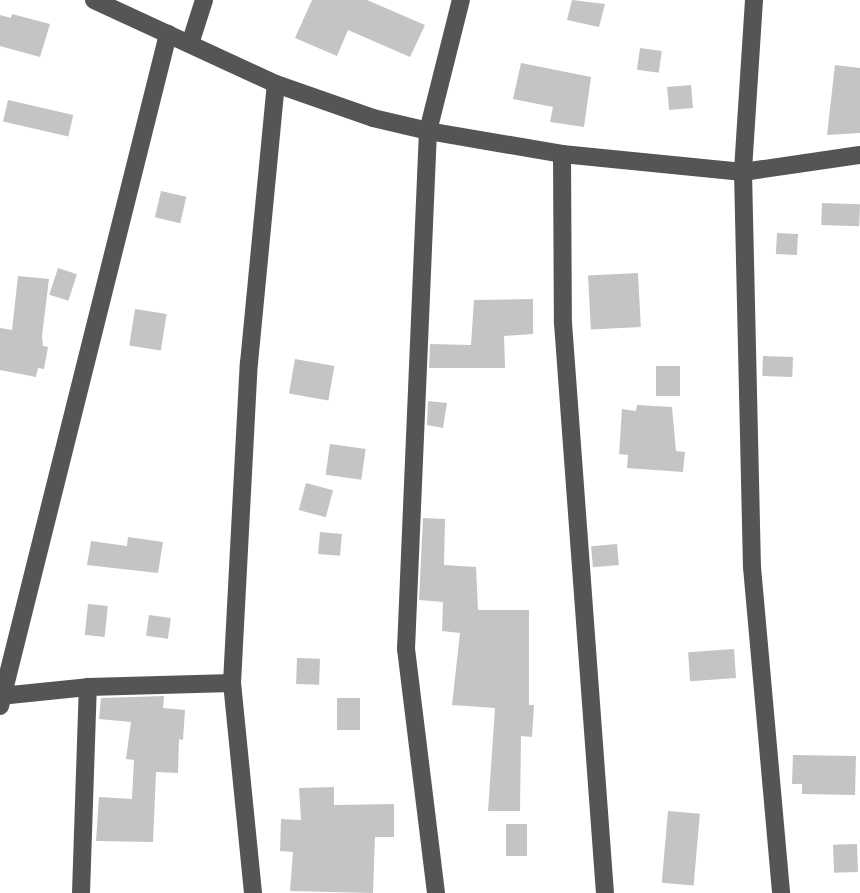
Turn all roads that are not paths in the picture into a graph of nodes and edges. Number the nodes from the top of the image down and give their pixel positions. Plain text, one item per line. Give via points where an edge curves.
1 (94, 0) edge
2 (204, 0) edge
3 (461, 0) edge
4 (754, 0) edge
5 (168, 34) junction
6 (190, 44) junction
7 (276, 84) junction
8 (428, 131) junction
9 (562, 154) junction
10 (860, 155) edge
11 (743, 172) junction
12 (232, 683) junction
13 (88, 687) junction
14 (1, 699) edge
15 (81, 893) edge
16 (253, 893) edge
17 (436, 893) edge
18 (605, 893) edge
19 (781, 893) edge

1 - 5 street
2 - 6 street
3 - 8 street
4 - 11 street
5 - 6 street
5 - 14 street
6 - 7 street
7 - 8 street via 373,118
7 - 12 street via 249,363
8 - 9 street
8 - 17 street via 406,649
9 - 11 street
9 - 18 street via 563,323
10 - 11 street
11 - 19 street via 752,566
12 - 13 street
12 - 16 street
13 - 14 street
13 - 15 street

